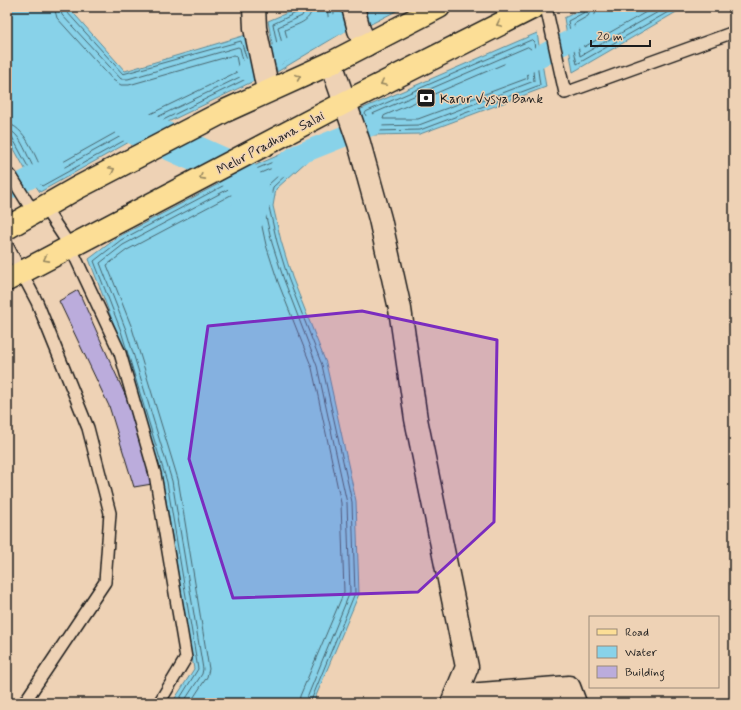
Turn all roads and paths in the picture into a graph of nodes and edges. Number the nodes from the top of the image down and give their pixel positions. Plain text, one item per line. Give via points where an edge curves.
1 (353, 7) edge
2 (439, 7) edge
3 (534, 7) edge
4 (546, 7) edge
5 (255, 17) edge
6 (734, 32) edge
7 (362, 37) junction
8 (331, 63) junction
9 (267, 85) junction
10 (347, 108) junction
11 (11, 176) dead end
12 (36, 207) junction
13 (7, 228) edge
14 (7, 245) edge
15 (70, 246) junction
16 (15, 276) edge
17 (454, 699) edge
18 (24, 703) edge
19 (159, 703) edge
20 (574, 703) edge

1 - 7 street
2 - 7 main road
3 -> 10 main road, Melur Pradhana Salai
4 - 6 lane via 565,93
5 - 9 street
7 - 8 main road
9 -> 8 main road
8 - 10 street
12 -> 9 main road via 224,111
10 -> 15 main road, Melur Pradhana Salai via 262,146
10 - 17 street via 380,219 400,309 416,419 467,667
11 - 12 lane
12 - 13 main road
12 - 15 lane
14 - 16 lane
15 -> 16 main road, Melur Pradhana Salai
15 - 19 lane via 120,353 154,474 186,658
16 - 18 lane via 37,302 88,428 110,512 105,582
17 - 20 street via 569,687

